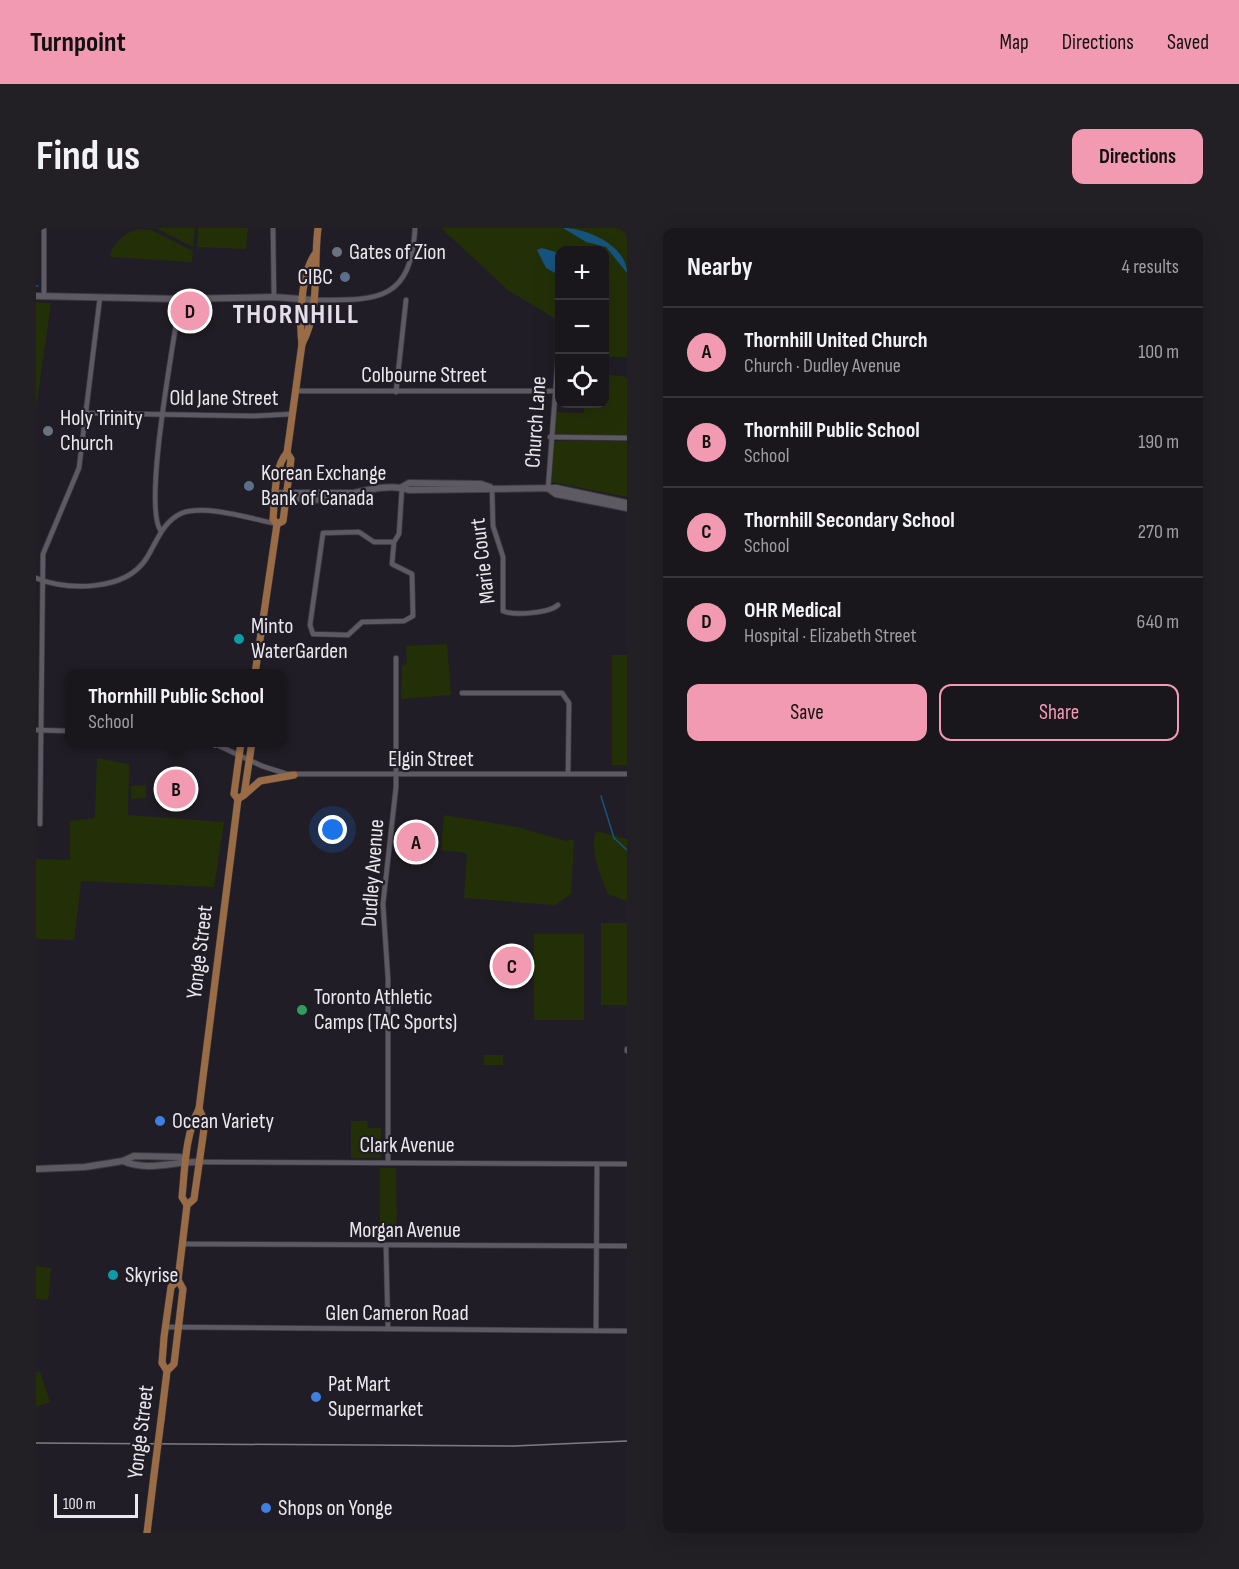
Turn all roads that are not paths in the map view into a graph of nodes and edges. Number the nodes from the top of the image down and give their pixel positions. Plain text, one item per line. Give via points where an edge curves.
1 (44, 228) edge
2 (273, 228) edge
3 (318, 228) edge
4 (415, 228) edge
5 (315, 254) junction
6 (36, 296) edge
7 (44, 296) junction
8 (100, 297) junction
9 (274, 297) junction
10 (180, 299) junction
11 (303, 299) junction
12 (314, 300) junction
13 (406, 300) dead end
14 (302, 344) junction
15 (555, 382) edge
16 (295, 391) junction
17 (554, 391) junction
18 (396, 392) junction
19 (84, 413) junction
20 (292, 414) junction
21 (163, 415) junction
22 (550, 437) junction
23 (627, 438) edge
24 (287, 453) junction
25 (402, 487) junction
26 (492, 487) junction
27 (548, 489) junction
28 (276, 493) junction
29 (287, 494) junction
30 (627, 503) edge
31 (627, 508) edge
32 (277, 524) junction
33 (161, 531) junction
34 (394, 542) junction
35 (36, 578) edge
36 (42, 581) junction
37 (558, 605) dead end
38 (396, 658) dead end
39 (256, 669) edge
40 (462, 693) dead end
41 (38, 730) edge
42 (65, 731) edge
43 (223, 747) edge
44 (241, 747) edge
45 (251, 747) edge
46 (240, 755) junction
47 (249, 760) junction
48 (568, 774) junction
49 (627, 774) edge
50 (294, 775) junction
51 (395, 776) junction
52 (241, 797) junction
53 (40, 824) dead end
54 (200, 1109) junction
55 (186, 1161) junction
56 (199, 1162) junction
57 (388, 1163) junction
58 (597, 1164) junction
59 (627, 1164) edge
60 (36, 1169) edge
61 (187, 1205) junction
62 (182, 1244) junction
63 (386, 1246) junction
64 (595, 1246) junction
65 (627, 1246) edge
66 (178, 1280) junction
67 (166, 1327) junction
68 (179, 1328) junction
69 (388, 1329) junction
70 (596, 1330) junction
71 (627, 1330) edge
72 (167, 1371) junction
73 (147, 1533) edge

1 - 7 street
2 - 9 street
3 - 5 main road
4 - 12 street via 403,280 385,293 374,298
5 - 11 main road via 308,263
5 - 12 main road via 318,265
6 - 7 main road
7 - 8 main road
8 - 10 main road
8 - 19 street
9 - 10 main road
9 - 11 main road
10 - 21 street
11 - 12 main road
11 - 14 main road
12 - 14 main road via 310,328
13 - 18 street
14 - 16 main road
15 - 17 street, Church Lane
16 - 18 street, Colbourne Street
16 - 20 main road
17 - 18 street, Colbourne Street
17 - 22 street, Church Lane
19 - 21 street, Old Jane Street
19 - 36 street via 79,468 59,521 46,542
20 - 21 street, Old Jane Street
20 - 24 main road
21 - 33 street via 155,501 156,525
22 - 23 street
22 - 27 street, Church Lane
24 - 28 main road via 281,459
24 - 29 main road via 291,459
25 - 26 main road
25 - 29 main road via 346,497 294,498
25 - 34 street via 399,534
26 - 27 main road
26 - 37 street, Marie Court via 493,526 503,556 503,610 547,612
27 - 30 main road
27 - 31 main road
28 - 29 main road
28 - 32 main road via 273,519
29 - 32 main road via 283,521
32 - 33 street via 195,510 173,518
32 - 39 main road
33 - 36 street via 138,569 123,580 96,585
34 - 34 street via 374,542 359,532 323,533 310,625 313,634 344,635 362,622 411,618 413,578 407,570 393,567
35 - 36 street
36 - 41 street
38 - 51 street, Dudley Avenue
40 - 48 street via 562,693 569,703
41 - 42 street
41 - 53 street
43 - 46 street, Elgin Street
44 - 46 main road, Yonge Street
45 - 47 main road, Yonge Street
46 - 47 street, Elgin Street
46 - 52 main road, Yonge Street via 234,794
47 - 50 street, Elgin Street
47 - 52 main road, Yonge Street
48 - 49 street, Elgin Street
48 - 51 street, Elgin Street
50 - 51 street, Elgin Street
50 - 52 main road via 260,781
51 - 57 street, Dudley Avenue via 383,904 388,979
52 - 54 main road, Yonge Street
54 - 55 main road, Yonge Street
54 - 56 main road, Yonge Street via 205,1122
55 - 56 main road, Clark Avenue
55 - 60 main road, Clark Avenue via 180,1157 134,1156 123,1161
55 - 61 main road, Yonge Street via 182,1197
56 - 57 street, Clark Avenue
56 - 61 main road, Yonge Street via 194,1199
57 - 58 street, Clark Avenue
58 - 59 street, Clark Avenue
58 - 64 street
61 - 62 main road, Yonge Street
62 - 63 street, Morgan Avenue
62 - 66 main road, Yonge Street
63 - 64 street, Morgan Avenue
63 - 69 street
64 - 65 street, Morgan Avenue
64 - 70 street
66 - 67 main road, Yonge Street via 171,1287
66 - 68 main road, Yonge Street via 183,1289
67 - 68 street, Glen Cameron Road
67 - 72 main road, Yonge Street via 162,1363
68 - 69 street, Glen Cameron Road
68 - 72 main road, Yonge Street via 174,1365
69 - 70 street, Glen Cameron Road
70 - 71 street, Glen Cameron Road
72 - 73 main road, Yonge Street, bridge

